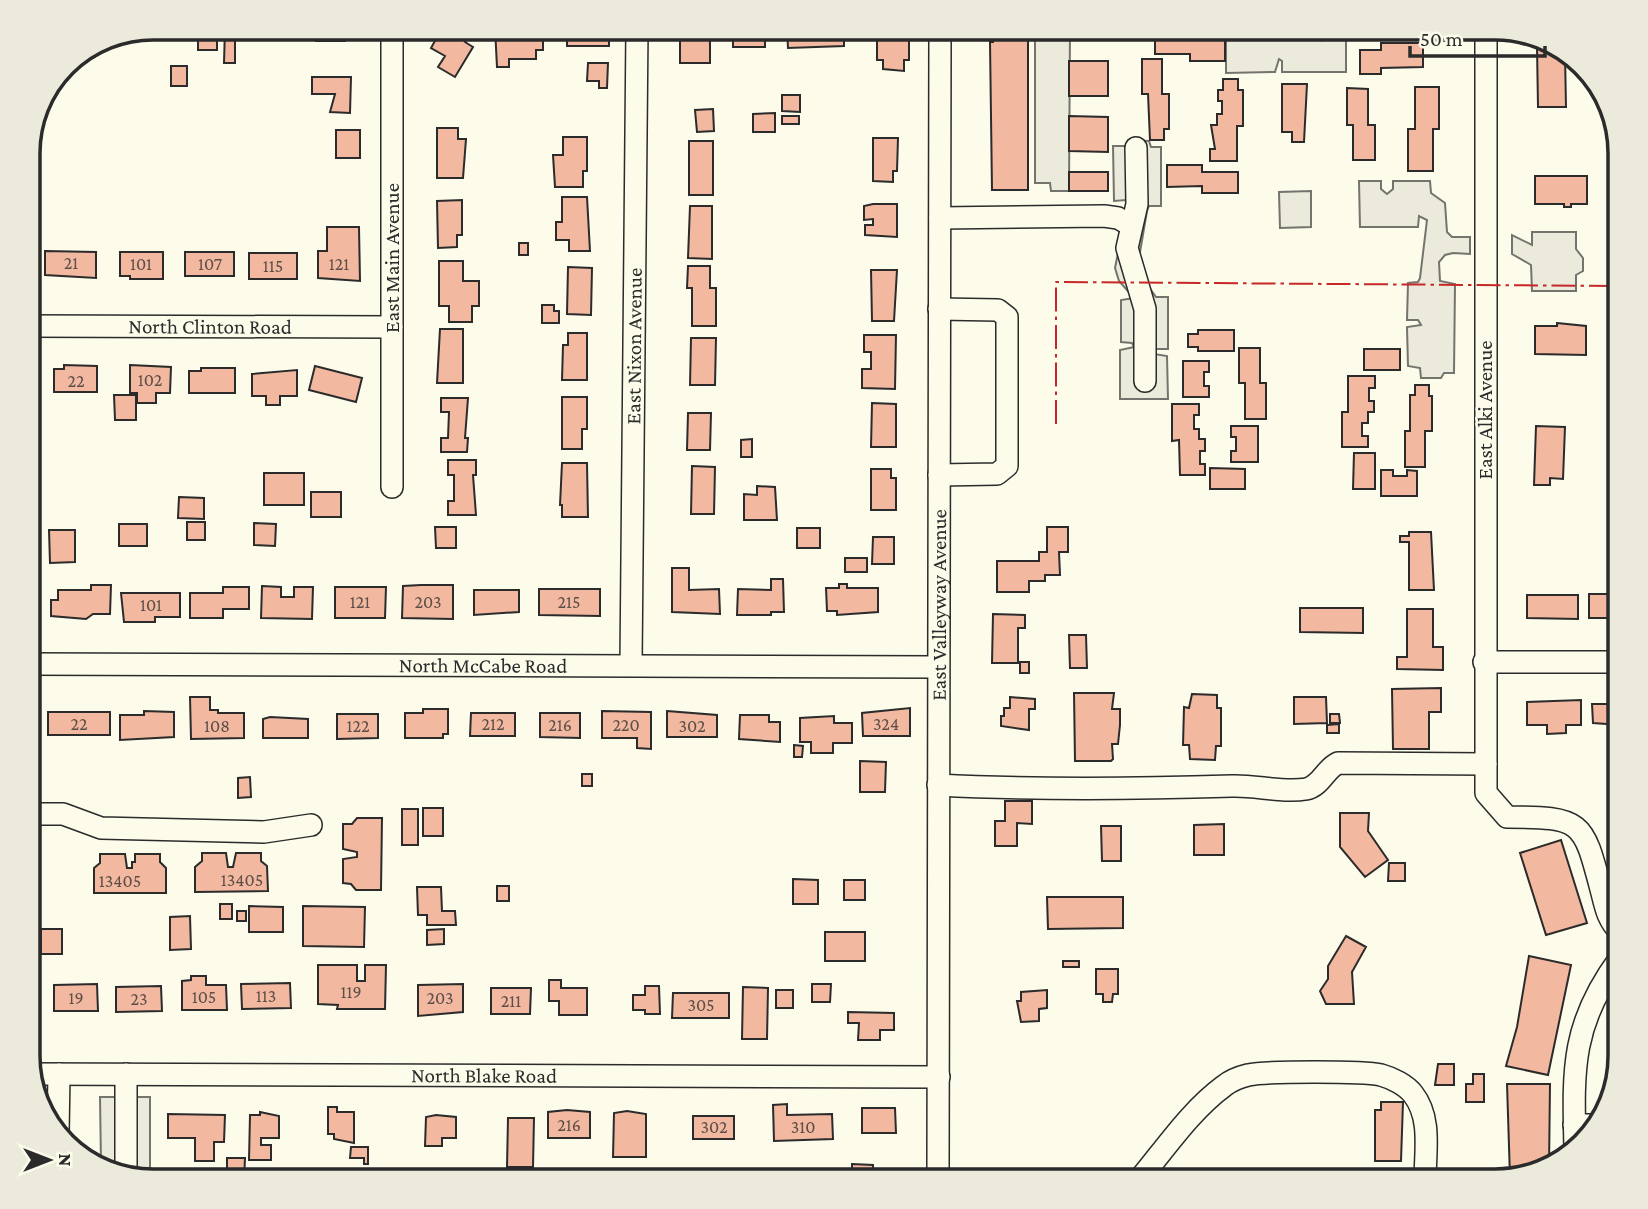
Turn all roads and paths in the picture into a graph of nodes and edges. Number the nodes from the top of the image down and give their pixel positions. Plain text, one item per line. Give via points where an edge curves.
1 (392, 40) edge
2 (637, 40) edge
3 (940, 40) edge
4 (1486, 40) edge
5 (1136, 148) dead end
6 (940, 218) junction
7 (1130, 225) junction
8 (939, 309) junction
9 (40, 326) edge
10 (393, 327) junction
11 (1145, 381) dead end
12 (939, 475) junction
13 (392, 487) dead end
14 (1484, 662) junction
15 (1608, 662) edge
16 (40, 664) edge
17 (631, 664) junction
18 (938, 667) junction
19 (1486, 764) junction
20 (938, 785) junction
21 (40, 814) edge
22 (311, 825) dead end
23 (1608, 916) edge
24 (1608, 975) edge
25 (42, 1073) edge
26 (58, 1074) junction
27 (126, 1074) junction
28 (939, 1077) junction
29 (58, 1116) edge
30 (1574, 1125) junction
31 (1584, 1125) edge
32 (1574, 1135) edge
33 (126, 1165) edge
34 (938, 1169) edge
35 (1148, 1169) edge
36 (1425, 1169) edge

1 - 10 street, East Main Avenue
2 - 17 street, East Nixon Avenue
3 - 6 street, East Valleyway Avenue
4 - 14 street, East Alki Avenue
5 - 7 street via 1137,204
6 - 7 street via 1104,216
6 - 8 street, East Valleyway Avenue
7 - 11 street via 1129,256 1145,309
8 - 12 street, East Valleyway Avenue
8 - 12 street via 998,310 1007,317 1007,466 997,474
9 - 10 street, North Clinton Road
10 - 13 street, East Main Avenue
12 - 18 street, East Valleyway Avenue
14 - 15 street
14 - 19 street, East Alki Avenue
16 - 17 street, North McCabe Road
17 - 18 street, North McCabe Road
18 - 20 street, East Valleyway Avenue
19 - 20 street via 1338,763 1305,789
19 - 23 street, East Alki Avenue via 1486,793 1507,817 1559,820 1577,827 1588,843
20 - 28 street, East Valleyway Avenue
21 - 22 street via 63,814 101,828 264,832
24 - 30 street via 1597,990 1577,1043
25 - 26 street, North Blake Road
26 - 27 street, North Blake Road
26 - 29 street
27 - 28 street, North Blake Road
27 - 33 street
28 - 34 street, East Valleyway Avenue
30 - 31 street
30 - 32 street
35 - 36 street via 1199,1109 1238,1078 1369,1074 1394,1080 1411,1091 1423,1108

